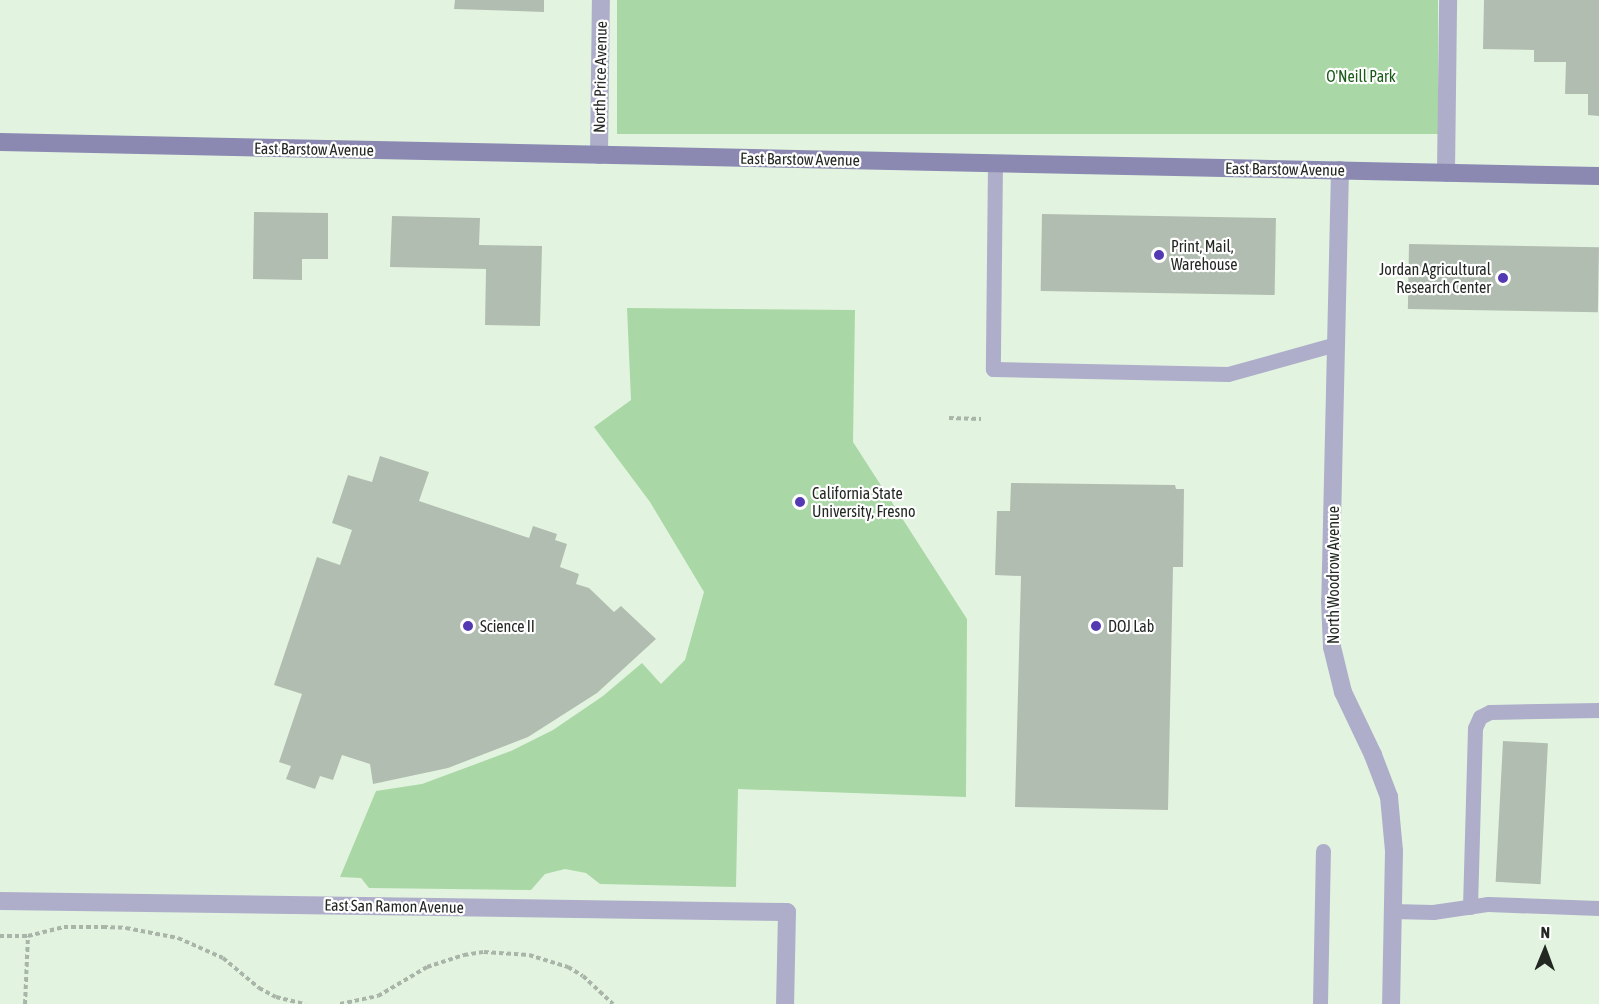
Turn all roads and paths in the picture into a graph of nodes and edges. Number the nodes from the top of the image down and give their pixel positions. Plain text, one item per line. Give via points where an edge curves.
1 (601, 0) edge
2 (1448, 0) edge
3 (0, 142) edge
4 (598, 155) junction
5 (995, 163) junction
6 (1340, 170) junction
7 (1446, 173) junction
8 (1599, 176) edge
9 (1336, 344) junction
10 (949, 418) dead end
11 (981, 419) dead end
12 (1599, 710) edge
13 (1323, 851) dead end
14 (0, 901) edge
15 (1470, 907) junction
16 (1599, 908) edge
17 (1393, 911) junction
18 (0, 936) edge
19 (28, 936) junction
20 (25, 1004) edge
21 (305, 1004) edge
22 (340, 1004) edge
23 (612, 1004) edge
24 (785, 1004) edge
25 (1320, 1004) edge
26 (1391, 1004) edge

1 - 4 street, North Price Avenue
2 - 7 street
3 - 4 street, East Barstow Avenue
4 - 5 street, East Barstow Avenue
5 - 6 street, East Barstow Avenue
5 - 9 lane via 993,369 1228,374
6 - 7 street, East Barstow Avenue
6 - 9 street, North Woodrow Avenue
7 - 8 street, East Barstow Avenue
9 - 17 street, North Woodrow Avenue via 1332,647 1343,692 1389,797 1394,851
10 - 11 path
12 - 15 lane via 1490,712 1480,717 1475,728
13 - 25 lane
14 - 24 street, East San Ramon Avenue via 787,912
15 - 16 lane via 1488,904
15 - 17 lane via 1433,912
17 - 26 street, North Woodrow Avenue
18 - 19 path
19 - 20 path
19 - 21 path via 64,927 103,927 178,938 224,958 276,997
22 - 23 path via 378,996 427,967 484,952 529,955 558,963 583,976

